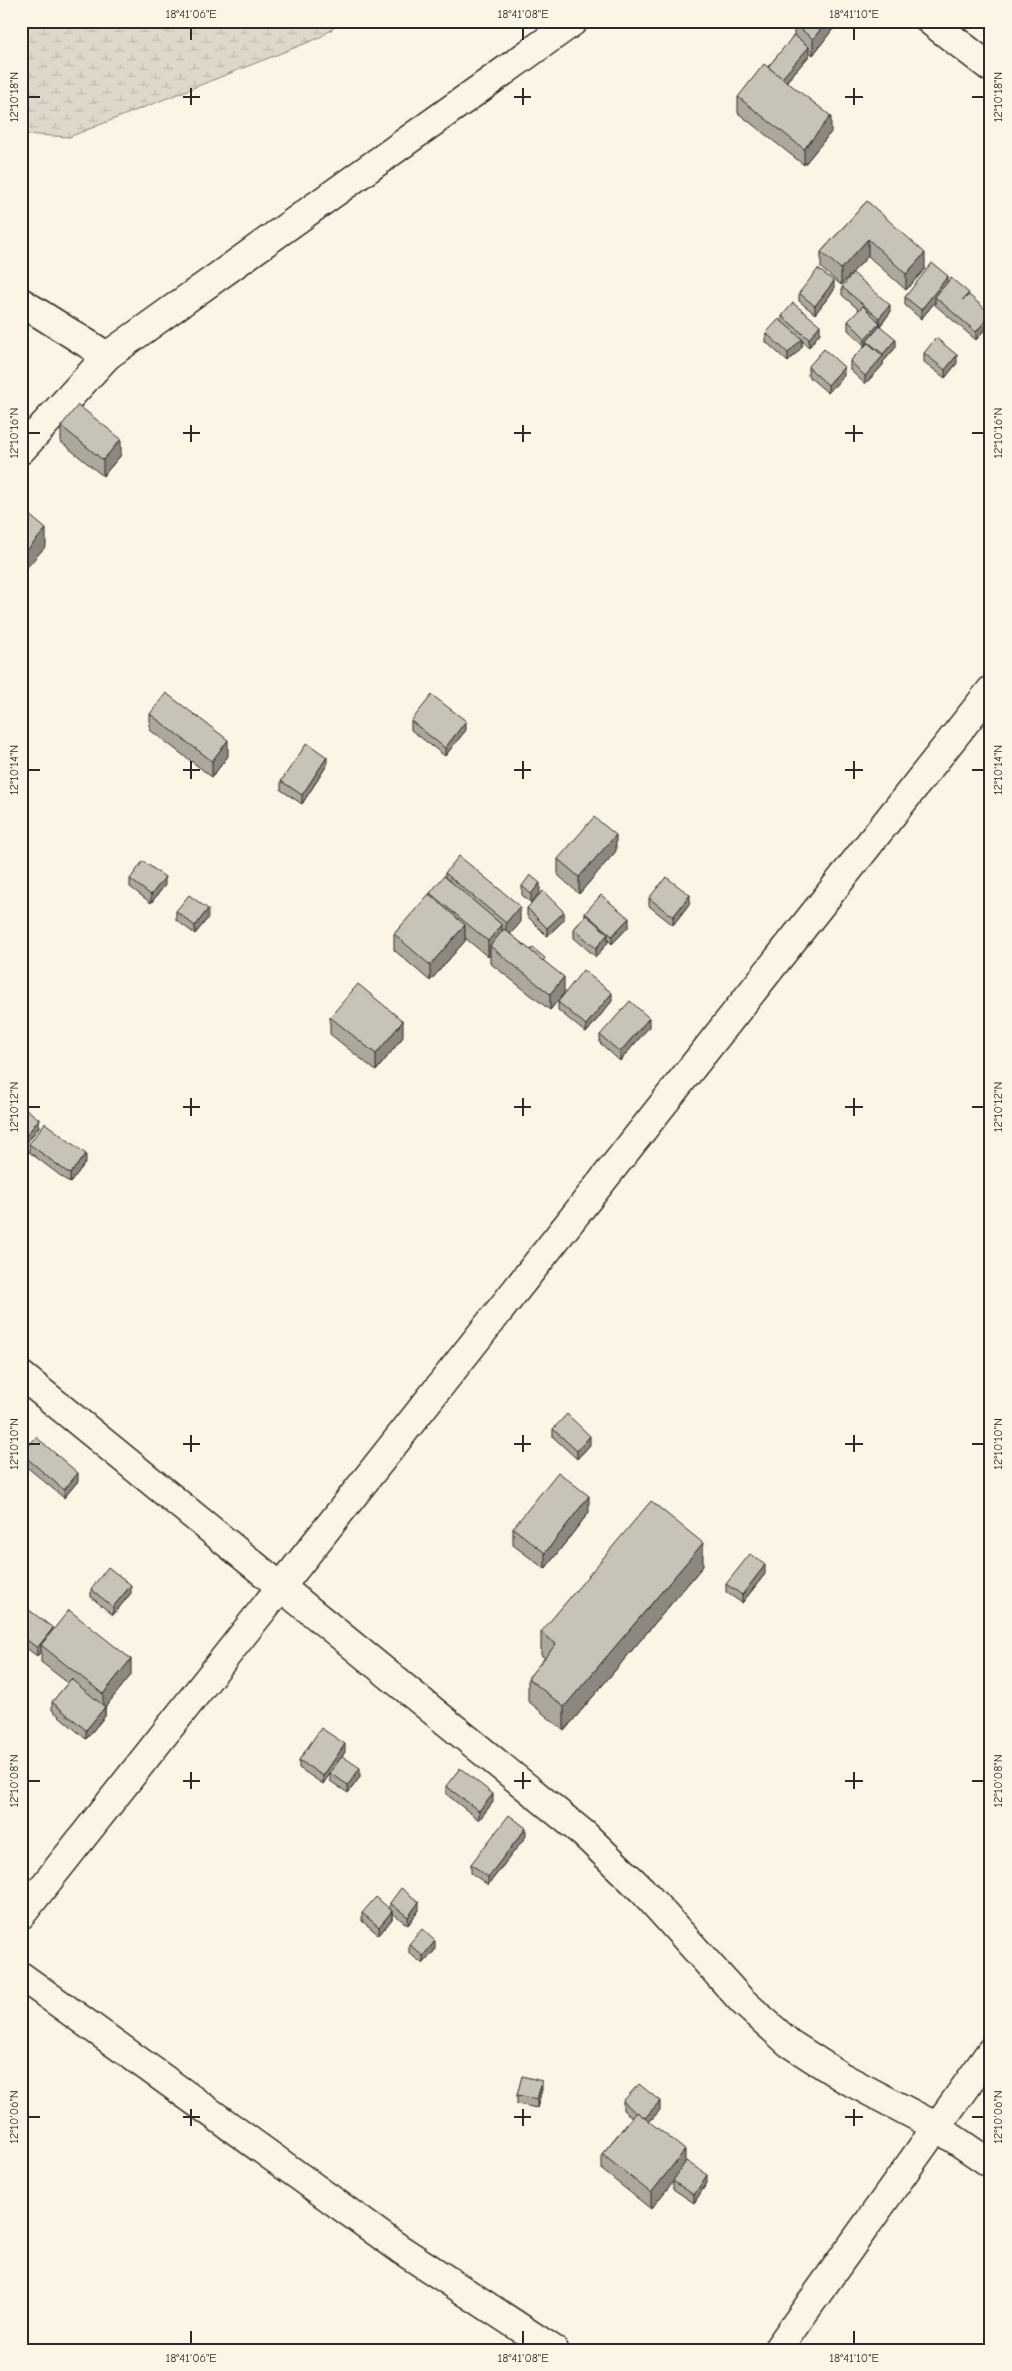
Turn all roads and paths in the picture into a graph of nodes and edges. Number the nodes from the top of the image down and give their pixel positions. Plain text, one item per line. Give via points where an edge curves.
1 (574, 21) edge
2 (930, 21) edge
3 (991, 68) edge
4 (21, 302) edge
5 (107, 356) junction
6 (21, 450) edge
7 (991, 690) edge
8 (22, 1378) edge
9 (280, 1586) junction
10 (21, 1915) edge
11 (21, 1976) edge
12 (991, 2051) edge
13 (935, 2126) junction
14 (991, 2164) edge
15 (554, 2350) edge
16 (776, 2350) edge

1 - 5 street
2 - 3 street
4 - 5 street
5 - 6 street
7 - 9 street
8 - 9 street
9 - 10 street
9 - 13 street via 602,1850 742,2000 789,2043 842,2078
11 - 15 street via 400,2249
12 - 13 street
13 - 14 street
13 - 16 street

